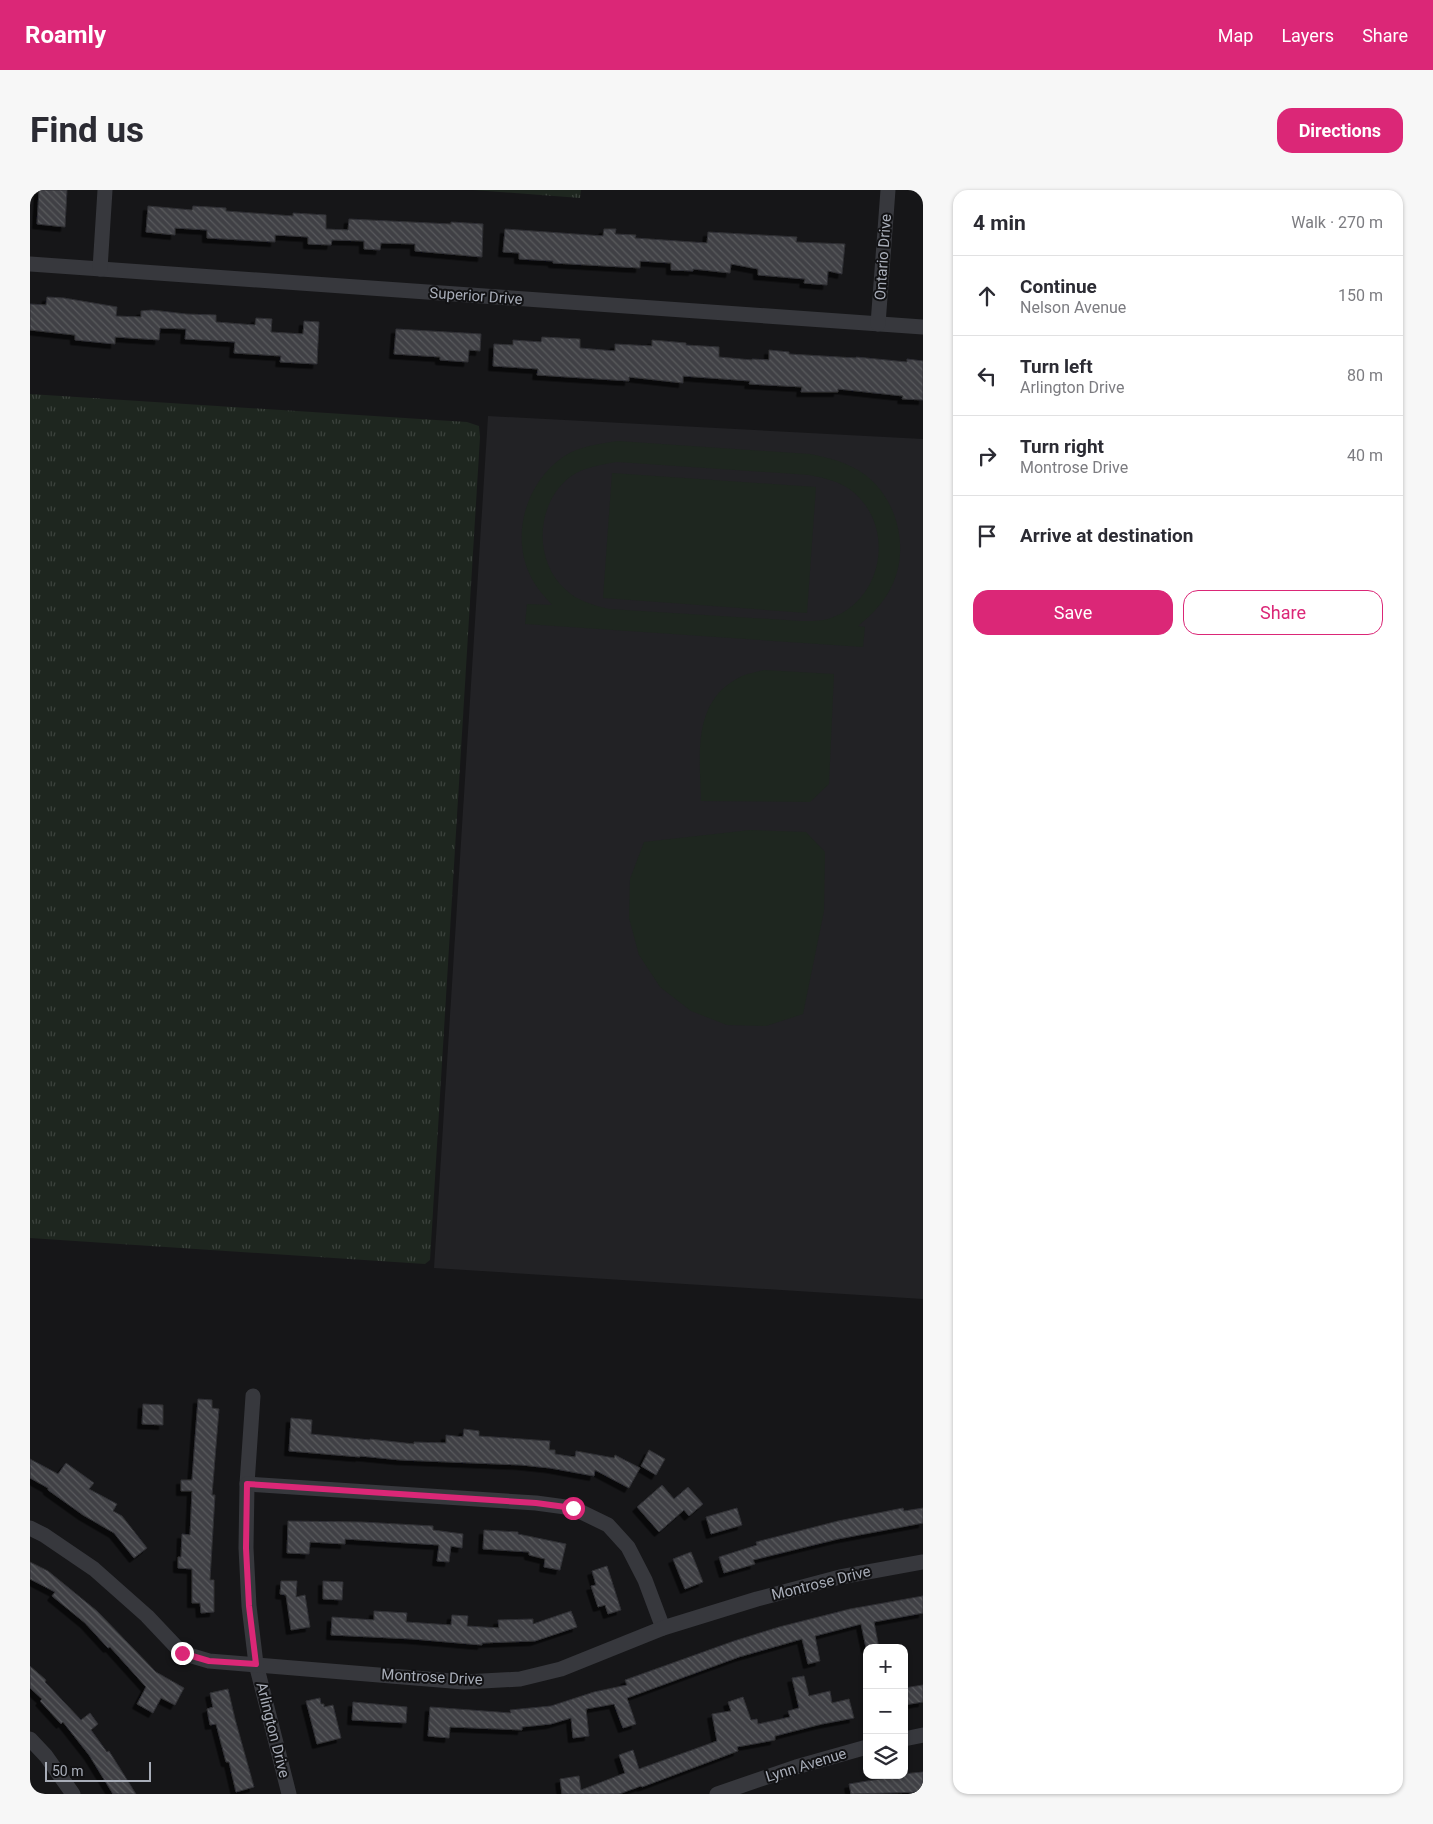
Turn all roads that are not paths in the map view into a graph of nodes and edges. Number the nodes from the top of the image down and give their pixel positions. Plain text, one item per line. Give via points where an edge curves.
1 (106, 190) edge
2 (888, 190) edge
3 (30, 264) edge
4 (100, 269) junction
5 (878, 324) junction
6 (923, 327) edge
7 (253, 1396) dead end
8 (247, 1484) junction
9 (30, 1528) edge
10 (923, 1562) edge
11 (663, 1628) junction
12 (256, 1664) junction
13 (923, 1735) edge
14 (908, 1738) edge
15 (30, 1739) edge
16 (863, 1748) edge
17 (73, 1794) edge
18 (289, 1794) edge
19 (717, 1794) edge

1 - 4 street
2 - 5 street, Ontario Drive
3 - 4 street, Superior Drive
4 - 5 street, Superior Drive
5 - 6 street, Superior Drive
7 - 8 street, Arlington Drive
8 - 11 street via 573,1508 608,1525 628,1547 645,1580
8 - 12 street, Arlington Drive via 246,1548
9 - 12 street, Montrose Drive via 94,1569 147,1616 182,1653 209,1661
10 - 11 street, Montrose Drive via 840,1577
11 - 12 street, Montrose Drive via 561,1669 520,1679 464,1682
12 - 18 street, Arlington Drive
13 - 14 street
15 - 17 street
16 - 19 street, Lynn Avenue

